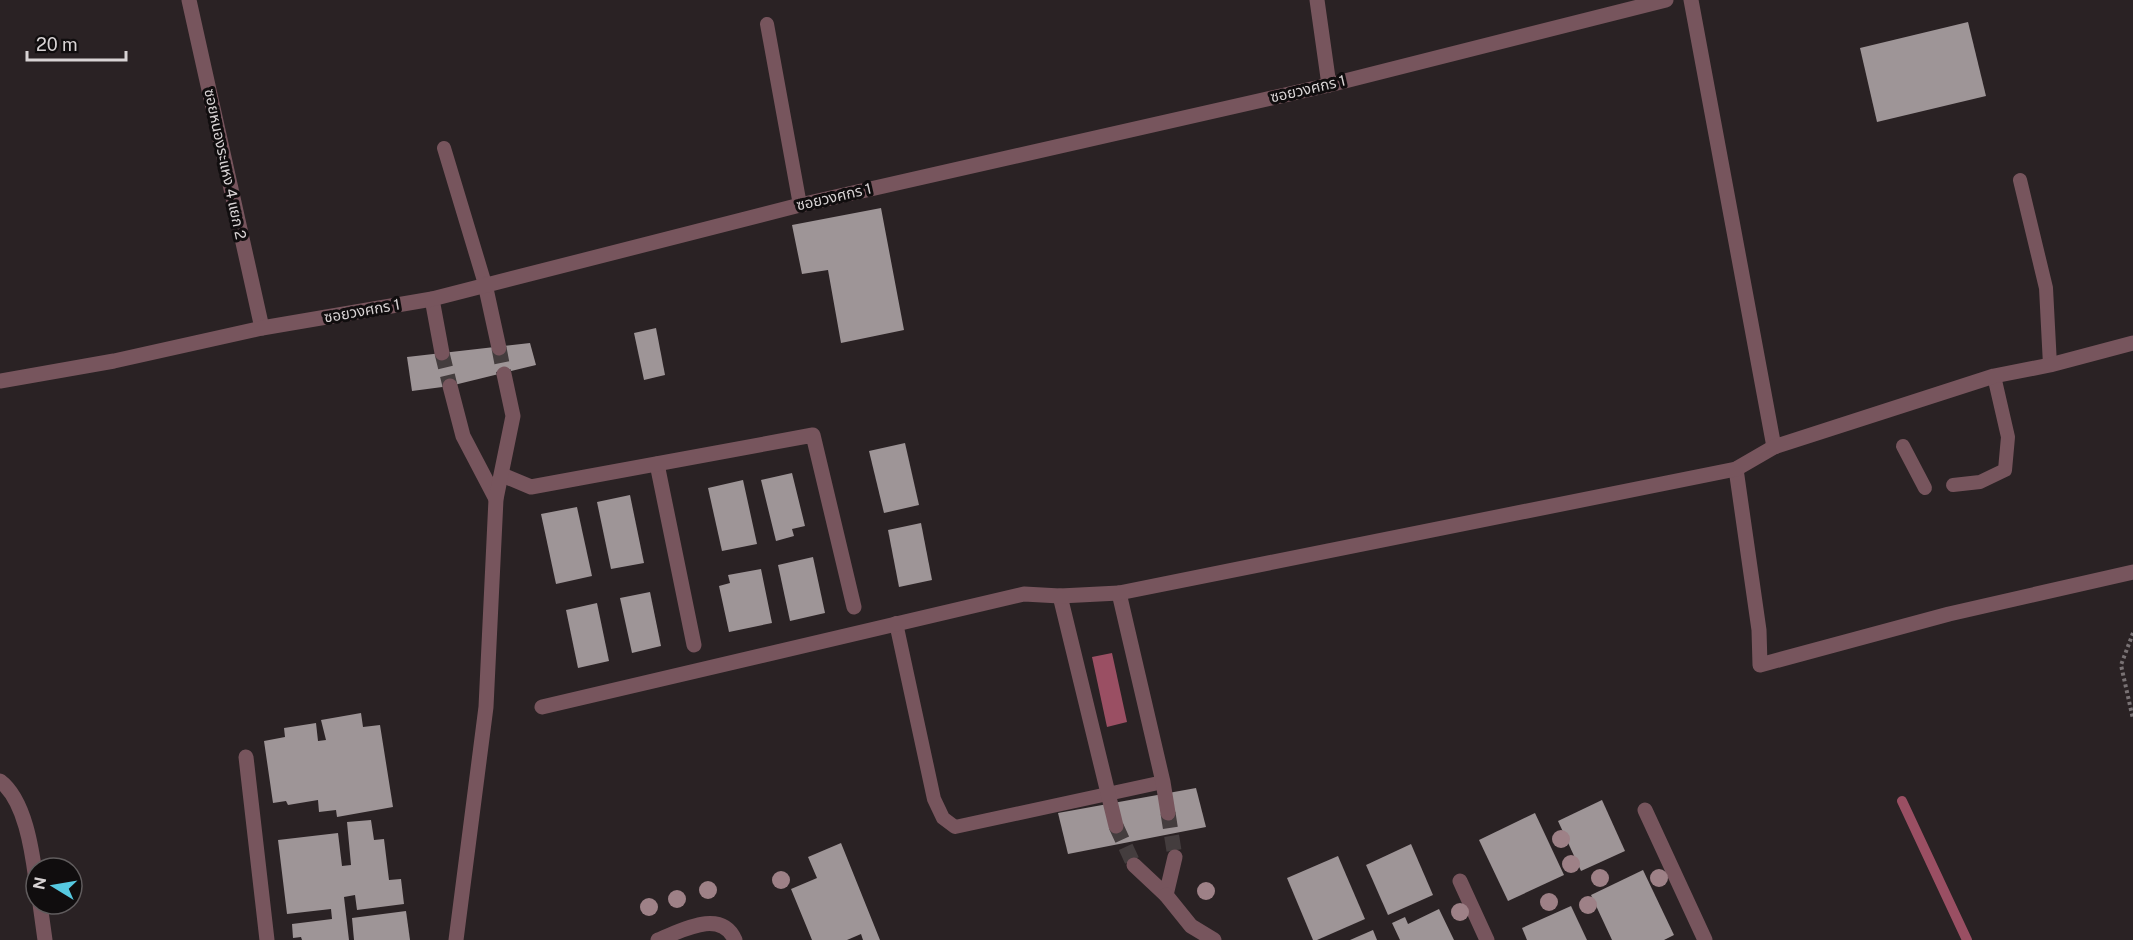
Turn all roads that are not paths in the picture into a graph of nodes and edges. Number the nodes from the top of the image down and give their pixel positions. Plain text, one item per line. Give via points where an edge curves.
1 (189, 0) edge
2 (1317, 0) edge
3 (1666, 0) edge
4 (1691, 0) edge
5 (767, 24) dead end
6 (1329, 85) junction
7 (444, 148) dead end
8 (2020, 180) dead end
9 (800, 205) junction
10 (485, 284) junction
11 (432, 299) junction
12 (262, 328) junction
13 (2133, 343) edge
14 (500, 348) tunnel mouth
15 (442, 353) tunnel mouth
16 (2050, 365) junction
17 (504, 374) tunnel mouth
18 (1994, 376) junction
19 (0, 381) edge
20 (450, 386) tunnel mouth
21 (1774, 447) junction
22 (1903, 447) dead end
23 (657, 464) junction
24 (1736, 469) junction
25 (502, 475) junction
26 (1953, 485) dead end
27 (1925, 489) dead end
28 (496, 499) junction
29 (2133, 572) edge
30 (1119, 593) junction
31 (1060, 596) junction
32 (854, 608) dead end
33 (896, 623) junction
34 (694, 645) dead end
35 (542, 707) dead end
36 (246, 757) dead end
37 (0, 781) edge
38 (1163, 782) junction
39 (1107, 794) junction
40 (1645, 810) dead end
41 (1168, 813) tunnel mouth
42 (1116, 826) tunnel mouth
43 (31, 856) edge
44 (1175, 857) tunnel mouth
45 (1134, 865) tunnel mouth
46 (1460, 881) dead end
47 (1166, 895) junction
48 (42, 916) edge
49 (45, 940) edge
50 (267, 940) edge
51 (456, 940) edge
52 (658, 940) edge
53 (735, 940) edge
54 (1214, 940) edge
55 (1487, 940) edge
56 (1705, 940) edge

1 - 12 street, ซอยหนองระแหง 4 แยก 2
2 - 6 street
3 - 6 street, ซอยวงศกร 1
4 - 21 street
5 - 9 lane
6 - 9 street, ซอยวงศกร 1
7 - 10 lane
8 - 16 lane via 2046,288
9 - 10 street, ซอยวงศกร 1
10 - 11 street, ซอยวงศกร 1
10 - 14 street
11 - 12 street, ซอยวงศกร 1
11 - 15 street
12 - 19 street, ซอยวงศกร 1 via 114,361
13 - 16 street
16 - 18 street
17 - 25 street via 513,416
18 - 21 street
18 - 26 lane via 2008,436 2005,470 1980,482
20 - 28 street via 463,436
21 - 24 street
22 - 27 lane
23 - 25 street via 531,487
23 - 32 street via 813,435
23 - 34 street
24 - 29 street via 1759,630 1760,665 1949,614
24 - 30 street
25 - 28 street
28 - 51 street via 486,706
30 - 31 street
30 - 38 street
31 - 33 street via 1024,594
31 - 39 street
33 - 35 street
33 - 39 lane via 934,799 943,818 955,827
36 - 50 street
37 - 43 street via 22,813
38 - 39 lane
38 - 41 street
39 - 42 street
40 - 56 street
44 - 47 street
45 - 47 street
46 - 55 street
47 - 54 street via 1191,926
48 - 49 street
52 - 53 street via 702,923 717,924 732,932

